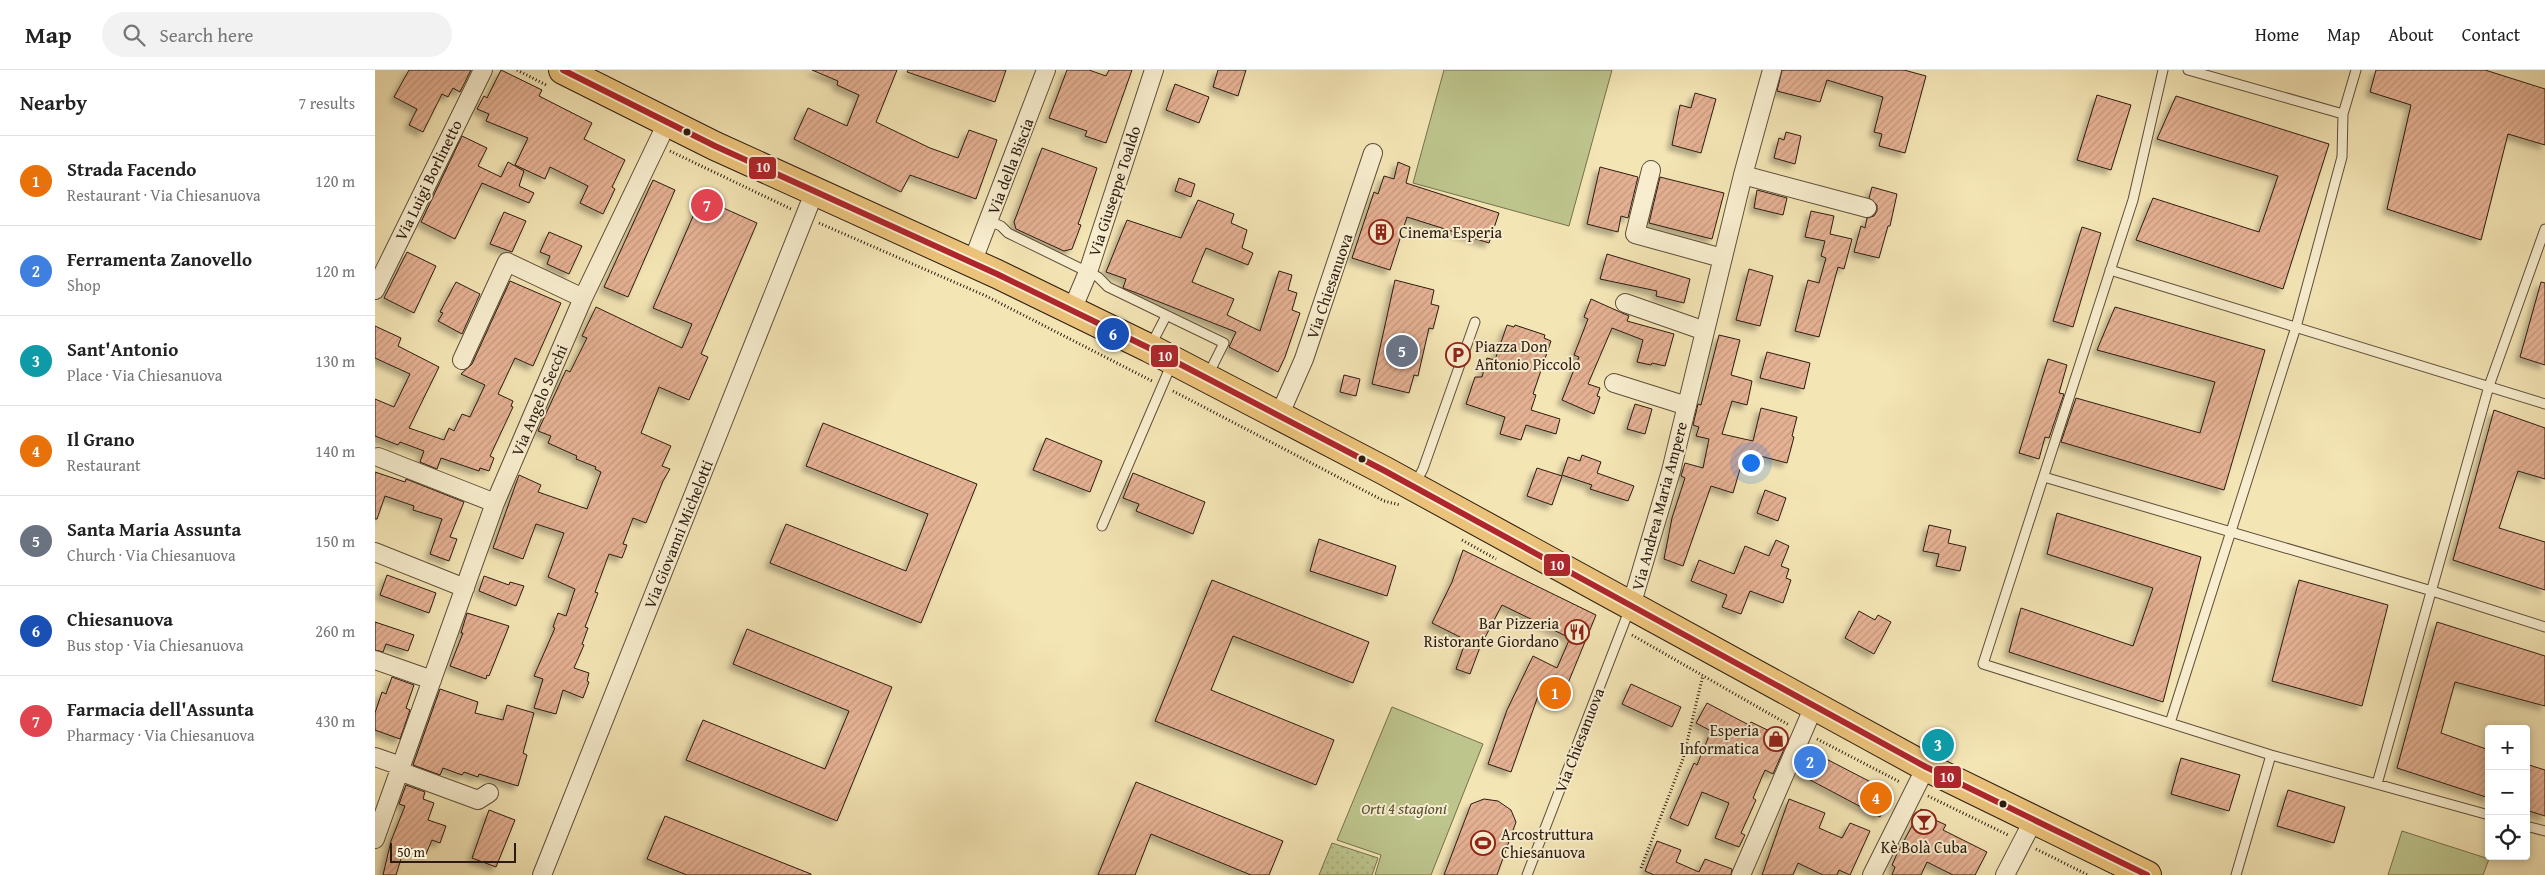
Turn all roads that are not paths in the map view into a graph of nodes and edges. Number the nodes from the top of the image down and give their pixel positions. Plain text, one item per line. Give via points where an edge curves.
1 (483, 70) edge
2 (563, 70) edge
3 (1047, 70) edge
4 (1154, 70) edge
5 (1772, 70) edge
6 (2163, 70) edge
7 (2188, 70) edge
8 (2356, 70) edge
9 (2343, 114) junction
10 (667, 136) junction
11 (1373, 153) dead end
12 (1651, 170) dead end
13 (1743, 175) junction
14 (814, 193) junction
15 (1867, 208) dead end
16 (989, 221) junction
17 (2545, 229) edge
18 (1723, 258) junction
19 (972, 263) junction
20 (2110, 270) junction
21 (1088, 272) junction
22 (375, 290) edge
23 (583, 298) junction
24 (1625, 303) dead end
25 (1072, 310) junction
26 (1166, 316) junction
27 (1475, 322) dead end
28 (2296, 327) junction
29 (1705, 331) junction
30 (1149, 348) junction
31 (462, 360) dead end
32 (1173, 361) junction
33 (1207, 378) junction
34 (1614, 383) dead end
35 (2489, 386) junction
36 (2545, 404) edge
37 (1687, 406) junction
38 (1279, 416) junction
39 (378, 457) dead end
40 (2044, 477) junction
41 (1408, 496) junction
42 (495, 503) junction
43 (1102, 526) dead end
44 (2231, 532) junction
45 (375, 552) edge
46 (465, 588) junction
47 (2431, 591) junction
48 (1631, 606) junction
49 (2545, 627) edge
50 (375, 660) edge
51 (432, 680) junction
52 (1814, 706) junction
53 (2170, 723) junction
54 (2271, 755) junction
55 (375, 757) edge
56 (1926, 767) junction
57 (400, 769) junction
58 (2377, 784) junction
59 (489, 793) dead end
60 (2485, 814) edge
61 (2033, 821) junction
62 (2530, 827) edge
63 (2545, 831) edge
64 (375, 840) edge
65 (542, 875) edge
66 (1527, 875) edge
67 (1741, 875) edge
68 (1873, 875) edge
69 (2005, 875) edge
70 (2147, 875) edge
71 (2236, 875) edge

1 - 22 street, Via Luigi Borlinetto
2 - 10 main road
3 - 16 street, Via della Biscia
4 - 21 street, Via Giuseppe Toaldo
5 - 13 street, Via Andrea Maria Ampere
6 - 20 lane via 2133,200
7 - 9 lane
8 - 9 lane
9 - 28 lane via 2341,157
10 - 14 main road
10 - 23 street, Via Angelo Secchi
11 - 38 street, Via Chiesanuova via 1304,359
12 - 18 street via 1635,234
13 - 15 street
13 - 18 street, Via Andrea Maria Ampere
14 - 19 main road
14 - 65 street, Via Giovanni Michelotti
16 - 19 street, Via della Biscia
16 - 21 lane
17 - 35 lane
18 - 29 street, Via Andrea Maria Ampere
19 - 25 main road
20 - 28 lane
20 - 40 lane
21 - 25 street, Via Giuseppe Toaldo
21 - 26 lane via 1108,287
23 - 31 street via 507,262
23 - 42 street, Via Angelo Secchi
24 - 29 street
25 - 30 main road
26 - 30 lane
26 - 33 lane via 1224,343
27 - 41 lane via 1426,461
28 - 35 lane
28 - 44 lane
29 - 37 street, Via Andrea Maria Ampere
30 - 32 main road
32 - 33 main road
32 - 43 lane
33 - 38 main road
34 - 37 street, Via Andrea Maria Ampere
35 - 36 lane
35 - 47 lane
37 - 48 street, Via Andrea Maria Ampere
38 - 41 main road
39 - 42 street
40 - 44 lane
40 - 53 lane via 1983,664
41 - 48 main road
42 - 46 street, Via Angelo Secchi
44 - 47 lane
44 - 53 lane
45 - 46 street
46 - 51 street, Via Angelo Secchi
47 - 49 lane
47 - 58 lane
48 - 52 main road via 1710,664
48 - 66 lane, Via Chiesanuova
50 - 51 street
51 - 57 street, Via Angelo Secchi
52 - 56 main road
52 - 67 street
53 - 54 lane
54 - 58 lane
54 - 71 lane
55 - 57 street
56 - 61 main road
56 - 68 street
57 - 59 street via 478,800
57 - 64 street, Via Angelo Secchi
58 - 60 lane
61 - 69 street
61 - 70 main road
62 - 63 lane

